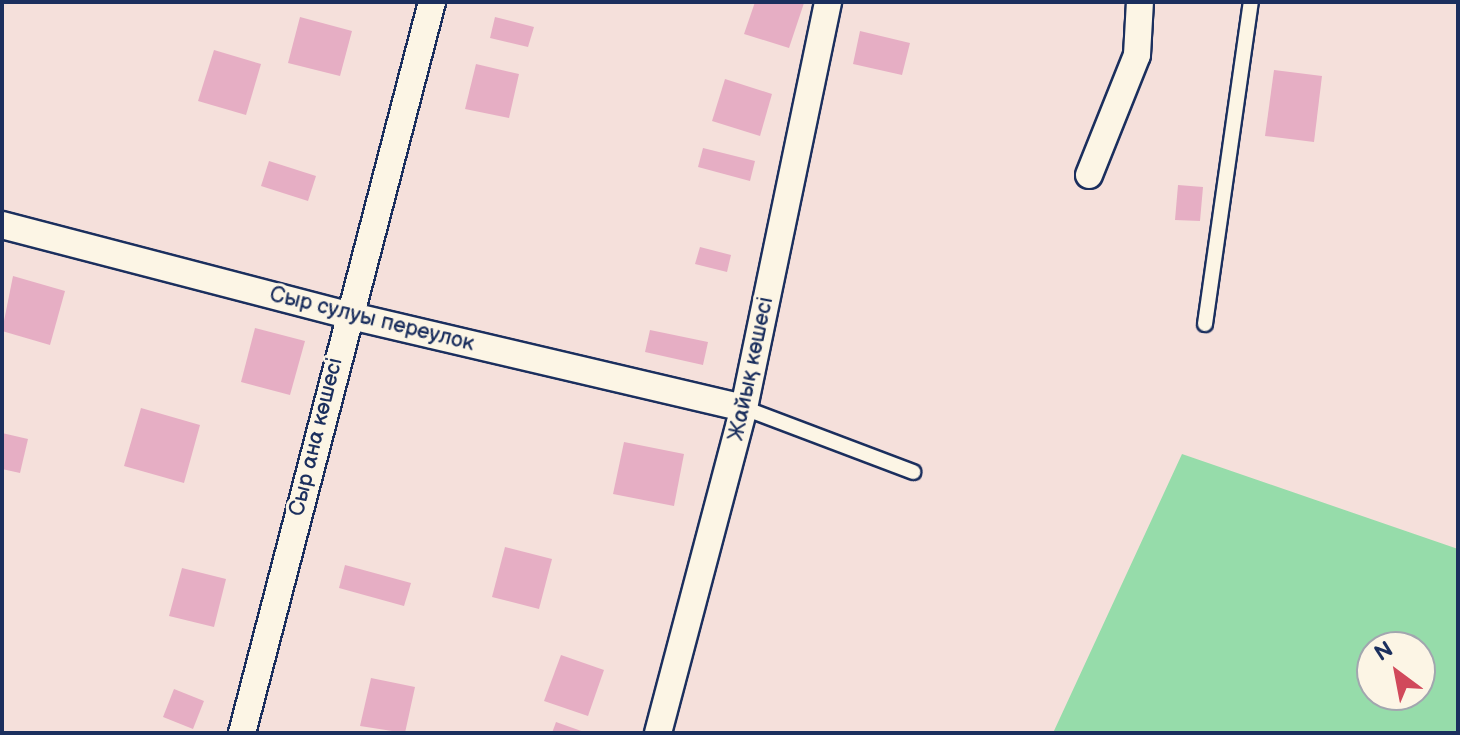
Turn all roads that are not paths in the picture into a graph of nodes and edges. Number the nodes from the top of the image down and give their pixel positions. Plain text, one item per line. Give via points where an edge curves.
1 (432, 2) edge
2 (828, 2) edge
3 (1140, 2) edge
4 (1251, 2) edge
5 (1089, 175) dead end
6 (2, 225) edge
7 (347, 315) junction
8 (1205, 324) dead end
9 (744, 408) junction
10 (913, 472) dead end
11 (242, 733) edge
12 (658, 733) edge

1 - 7 street, Сыр ана көшесі
2 - 9 street, Жайық көшесі
3 - 5 street via 1137,55
4 - 8 lane
6 - 7 street, Сыр сулуы переулок
7 - 9 street, Сыр сулуы переулок
7 - 11 street, Сыр ана көшесі
9 - 10 lane
9 - 12 street, Жайық көшесі

